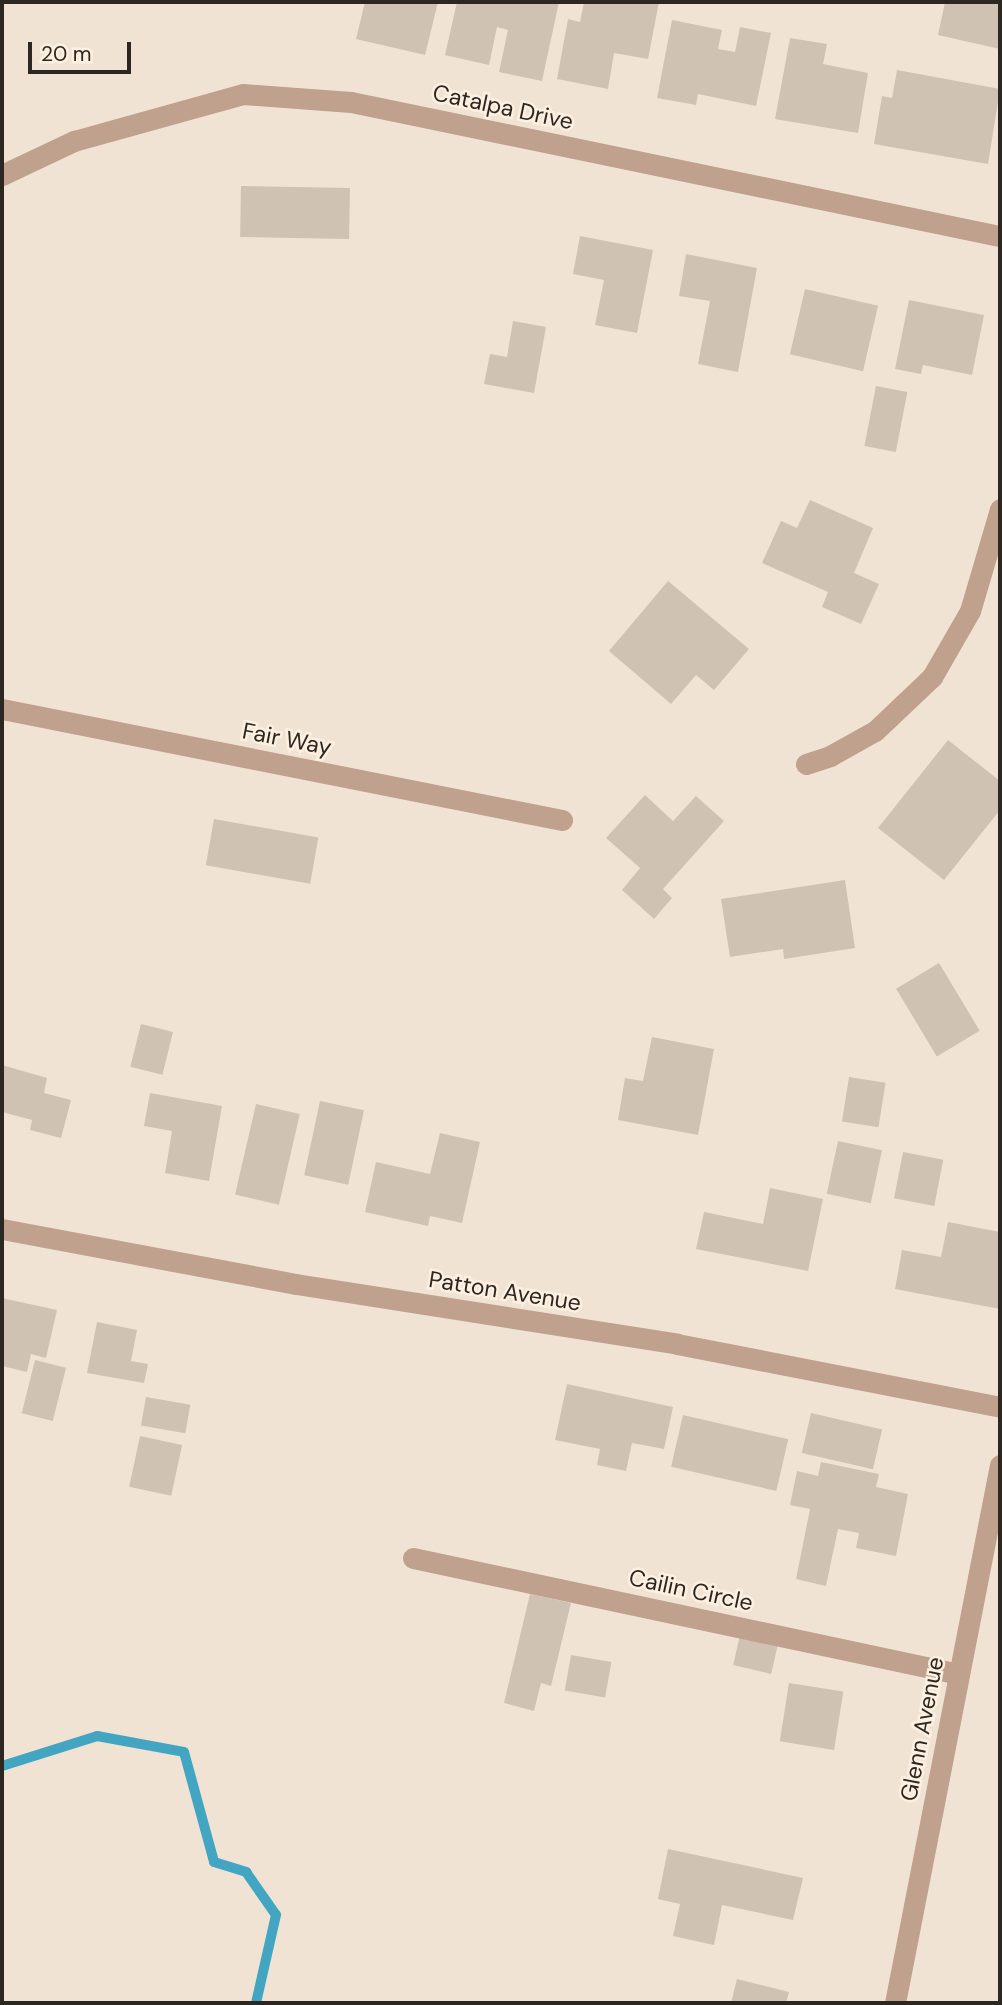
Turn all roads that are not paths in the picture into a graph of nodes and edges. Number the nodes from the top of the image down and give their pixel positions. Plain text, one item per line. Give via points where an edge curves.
1 (2, 175) edge
2 (1000, 236) edge
3 (1000, 509) edge
4 (2, 709) edge
5 (806, 764) dead end
6 (562, 820) dead end
7 (2, 1229) edge
8 (1000, 1408) edge
9 (1000, 1465) edge
10 (413, 1558) dead end
11 (959, 1674) junction
12 (895, 2003) edge

1 - 2 street, Catalpa Drive via 74,141 243,94 351,102
3 - 5 street via 970,611 932,677 875,731
4 - 6 street, Fair Way
7 - 8 street, Patton Avenue via 296,1284 677,1344
9 - 11 street, Glenn Avenue
10 - 11 street, Cailin Circle
11 - 12 street, Glenn Avenue

